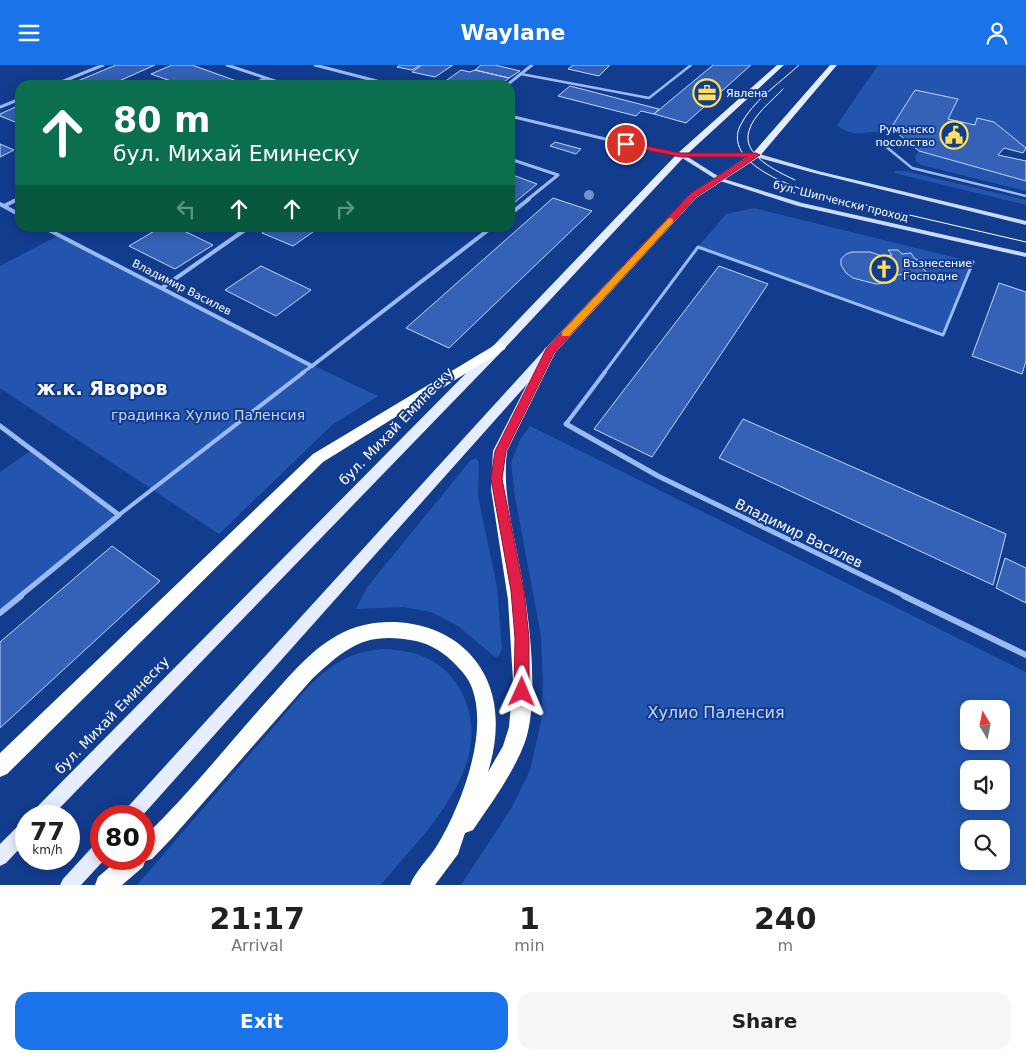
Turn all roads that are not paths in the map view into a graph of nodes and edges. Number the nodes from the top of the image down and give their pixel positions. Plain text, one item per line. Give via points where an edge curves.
1 (103, 65) edge
2 (227, 65) edge
3 (315, 65) edge
4 (335, 65) edge
5 (532, 65) edge
6 (691, 65) edge
7 (781, 65) edge
8 (834, 65) edge
9 (328, 68) junction
10 (521, 75) junction
11 (266, 78) junction
12 (66, 80) edge
13 (262, 80) edge
14 (272, 80) edge
15 (373, 80) edge
16 (514, 80) edge
17 (15, 101) edge
18 (0, 107) edge
19 (515, 117) edge
20 (884, 145) dead end
21 (681, 155) junction
22 (756, 155) junction
23 (515, 161) edge
24 (719, 179) junction
25 (1026, 196) edge
26 (15, 200) edge
27 (2, 205) edge
28 (515, 210) edge
29 (15, 212) edge
30 (1026, 223) edge
31 (53, 232) edge
32 (242, 232) edge
33 (486, 232) edge
34 (1026, 255) edge
35 (973, 262) dead end
36 (162, 288) junction
37 (500, 346) junction
38 (550, 351) junction
39 (312, 366) junction
40 (566, 424) joint
41 (0, 426) edge
42 (119, 515) junction
43 (0, 613) edge
44 (1026, 655) edge
45 (0, 767) edge
46 (51, 805) edge
47 (141, 805) edge
48 (15, 841) edge
49 (155, 841) edge
50 (445, 853) junction
51 (0, 857) edge
52 (90, 862) edge
53 (123, 870) edge
54 (69, 885) edge
55 (106, 885) edge
56 (421, 885) edge

1 - 12 street
2 - 11 street
3 - 9 street
4 - 9 street
5 - 10 street
6 - 10 lane via 649,98
7 - 21 main road, бул. Михай Еминеску
8 - 22 main road
9 - 15 street
10 - 16 street
11 - 13 street
11 - 14 street
17 - 18 street
19 - 21 street
20 - 25 lane via 912,168
21 - 22 main road, бул. Шипченски проход
21 - 24 main road, бул. Шипченски проход
21 - 37 main road, бул. Михай Еминеску
22 - 24 main road
22 - 30 main road, бул. Шипченски проход
23 - 28 street via 558,175
24 - 34 main road, бул. Шипченски проход via 800,205
24 - 38 main road via 693,196
26 - 27 street
27 - 29 street
31 - 36 street, Владимир Василев
32 - 36 street
33 - 39 street
35 - 40 lane via 943,335 698,247
36 - 39 street, Владимир Василев
37 - 45 highway via 318,458
37 - 46 main road, бул. Михай Еминеску
38 - 47 main road
38 - 50 highway via 500,451 497,465 496,479 517,591 522,638 519,727 501,772
39 - 42 lane
40 - 44 street, Владимир Василев via 658,476
41 - 42 street
42 - 43 street
48 - 51 main road
49 - 50 highway via 326,653 359,634 398,630 418,633 458,652 473,667 486,704 482,757
50 - 56 highway
52 - 54 main road
53 - 55 highway

